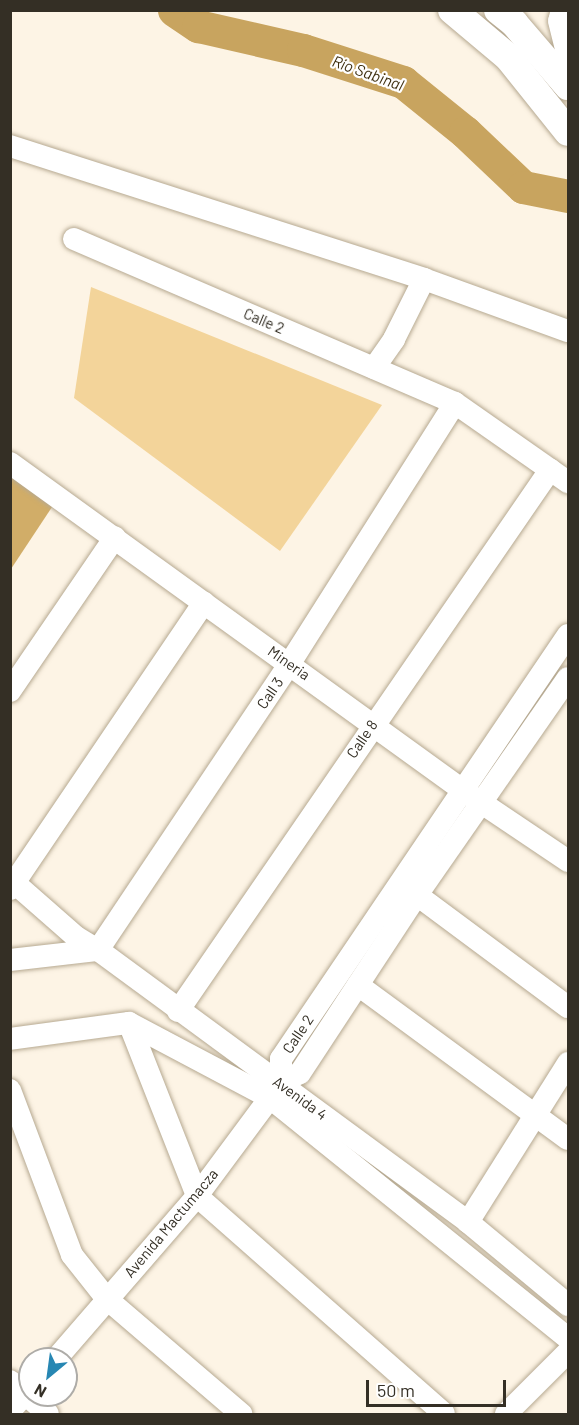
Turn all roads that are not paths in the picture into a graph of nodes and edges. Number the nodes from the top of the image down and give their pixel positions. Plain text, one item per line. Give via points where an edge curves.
1 (452, 10) edge
2 (498, 10) edge
3 (562, 10) edge
4 (568, 56) edge
5 (568, 86) edge
6 (568, 132) edge
7 (10, 146) edge
8 (74, 240) dead end
9 (424, 279) junction
10 (568, 331) edge
11 (374, 368) junction
12 (455, 403) junction
13 (10, 463) edge
14 (550, 470) junction
15 (568, 482) edge
16 (115, 537) junction
17 (204, 603) junction
18 (568, 635) edge
19 (290, 663) junction
20 (568, 678) edge
21 (10, 691) edge
22 (373, 723) junction
23 (461, 789) junction
24 (483, 803) junction
25 (568, 861) edge
26 (12, 883) edge
27 (417, 895) junction
28 (98, 950) junction
29 (10, 960) edge
30 (358, 985) junction
31 (568, 1007) edge
32 (178, 1011) junction
33 (129, 1023) junction
34 (10, 1039) edge
35 (568, 1063) edge
36 (10, 1090) edge
37 (275, 1090) junction
38 (533, 1114) junction
39 (568, 1139) edge
40 (197, 1196) junction
41 (468, 1222) junction
42 (107, 1299) junction
43 (568, 1305) edge
44 (568, 1338) edge
45 (66, 1347) edge
46 (568, 1352) edge
47 (18, 1396) edge
48 (10, 1412) edge
49 (241, 1414) edge
50 (444, 1414) edge
51 (506, 1414) edge

1 - 6 main road via 508,57
2 - 5 main road
3 - 4 street via 559,21
7 - 9 street
8 - 11 street, Calle 2
9 - 10 street
9 - 11 street via 394,339
11 - 12 street, Calle 2
12 - 14 street, Calle 2
12 - 19 street, Call 3
13 - 16 street, Mineria
14 - 15 street, Calle 2
14 - 22 street, Calle 8
16 - 17 street, Mineria
16 - 21 street
17 - 19 street, Mineria
17 - 26 street
18 - 23 street, Calle 2
19 - 22 street, Mineria
19 - 28 street, Call 3
20 - 24 street, Calle 2
22 - 23 street, Mineria
22 - 32 street, Calle 8
23 - 24 street, Mineria
23 - 37 street, Calle 2 via 282,1059
24 - 25 street, Mineria
24 - 27 street, Calle 2
26 - 28 street, Avenida 4 via 76,938
27 - 30 street, Calle 2
27 - 31 street
28 - 29 street
28 - 32 street, Avenida 4
30 - 37 street, Calle 2 via 300,1073
30 - 38 street
32 - 37 street, Avenida 4
33 - 34 street
33 - 37 street
33 - 40 street
35 - 38 street
36 - 42 street via 72,1255
37 - 40 street, Avenida Mactumacza
37 - 41 street, Avenida 4
37 - 44 street
38 - 39 street
38 - 41 street
40 - 42 street, Avenida Mactumacza
40 - 50 street
41 - 43 street, Avenida 4
42 - 45 street, Avenida Mactumacza
42 - 49 street
46 - 51 street
47 - 48 street

